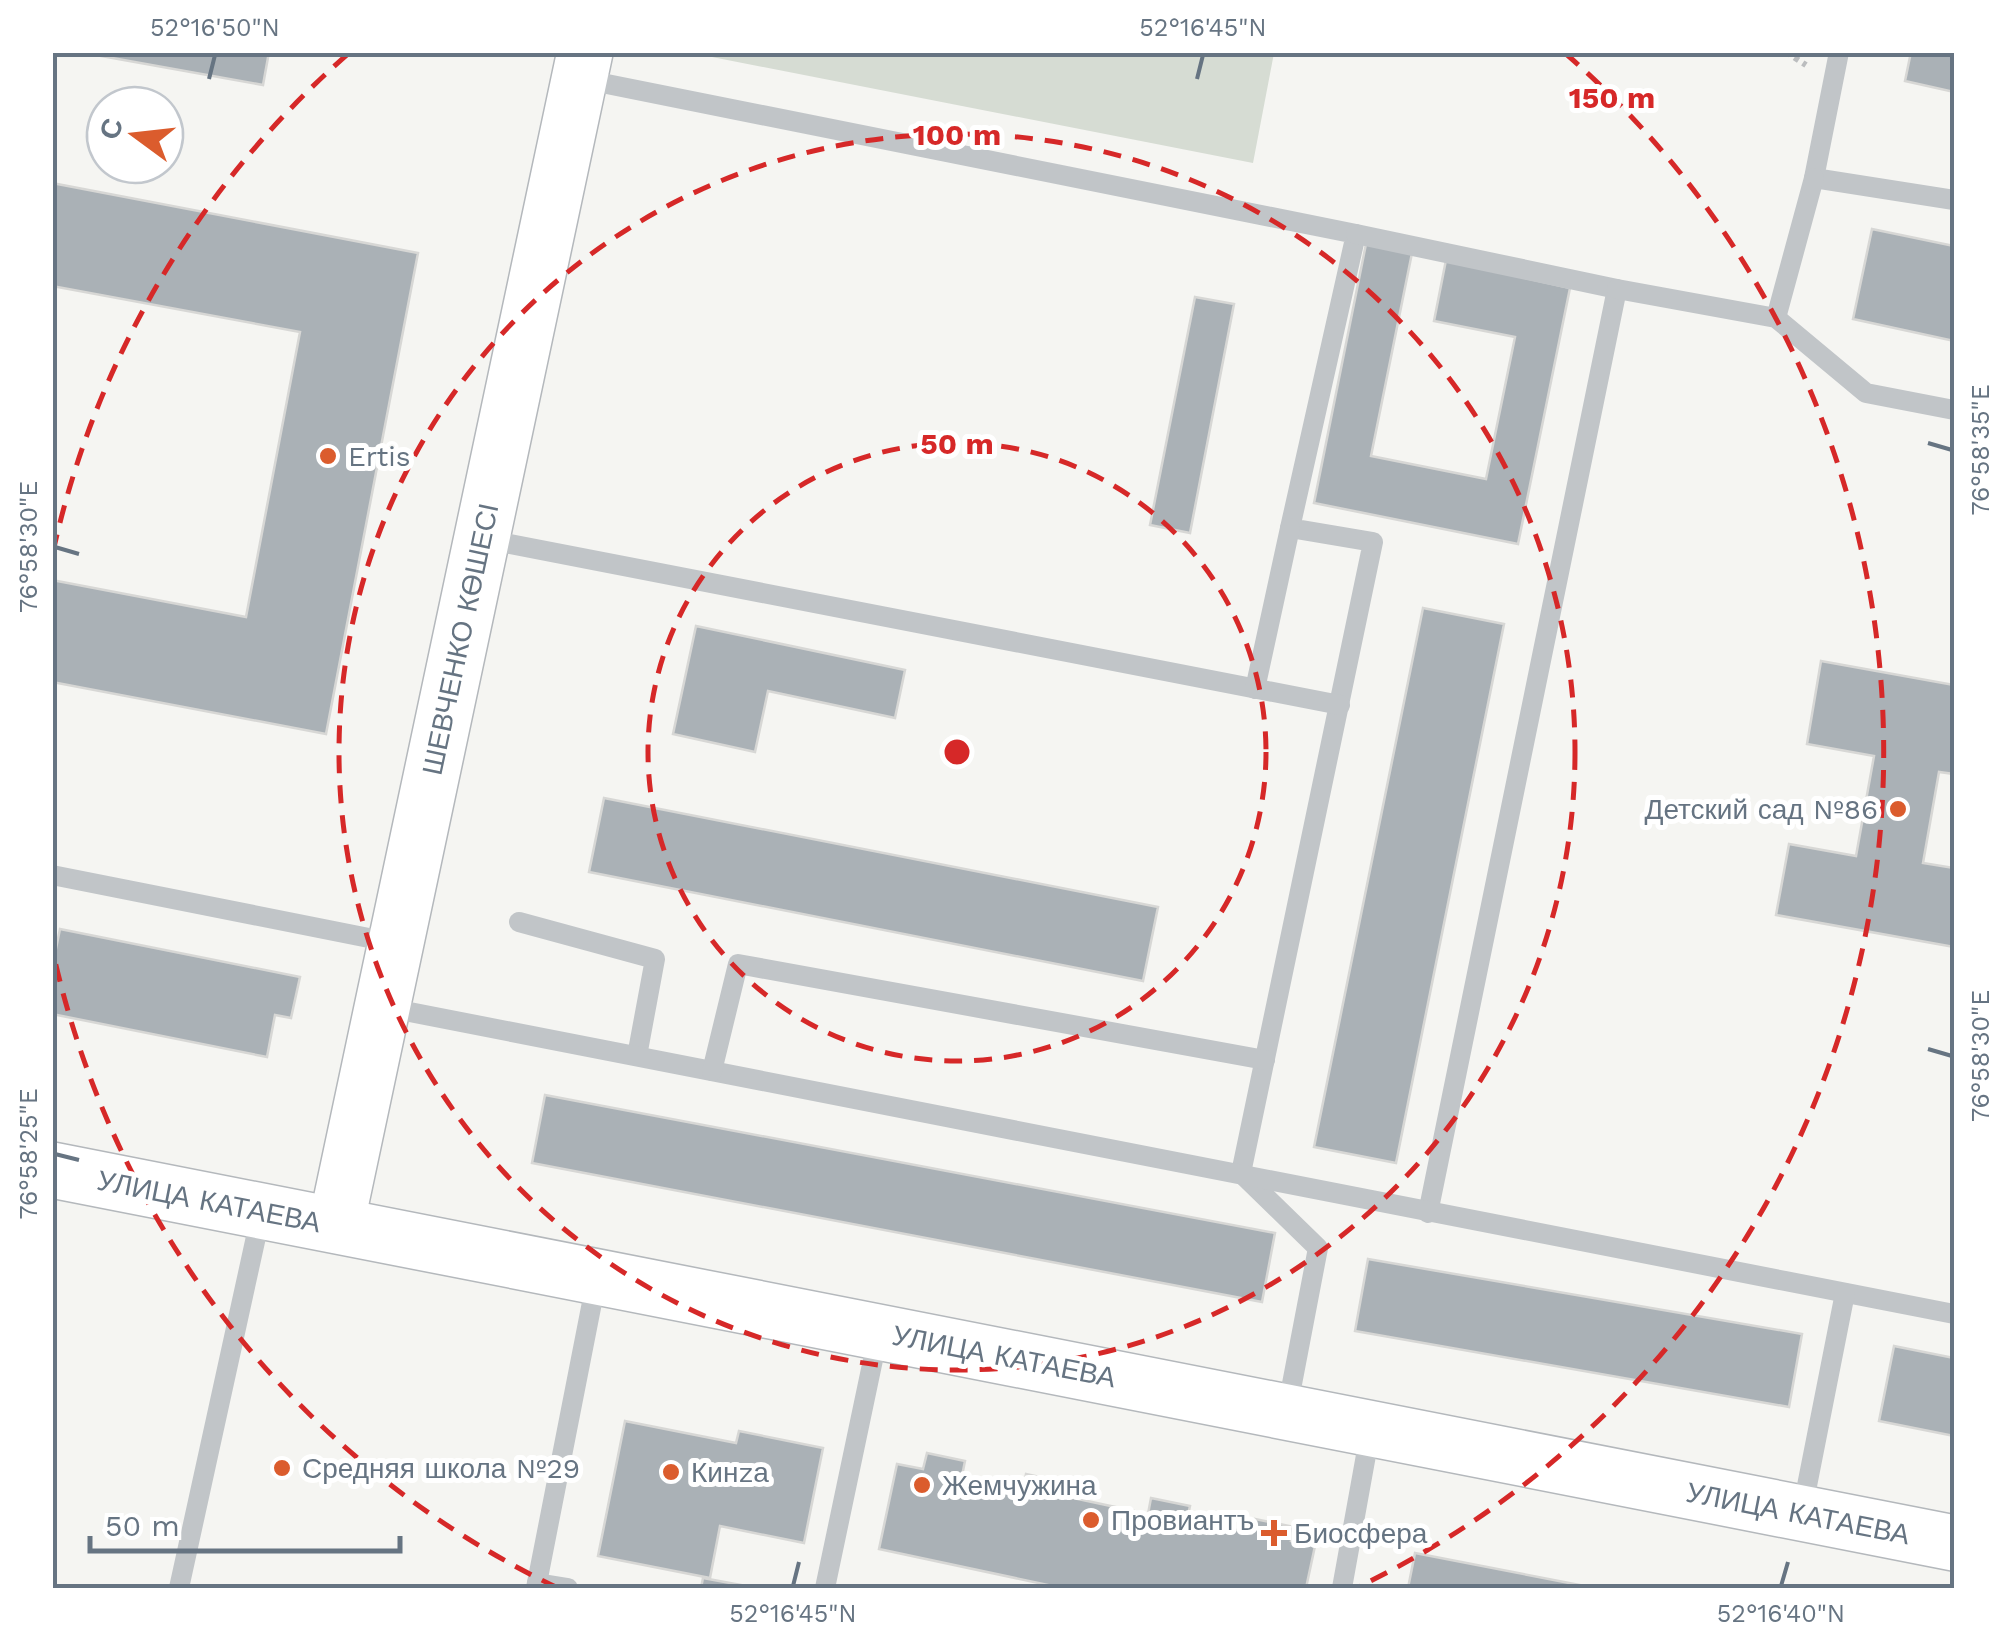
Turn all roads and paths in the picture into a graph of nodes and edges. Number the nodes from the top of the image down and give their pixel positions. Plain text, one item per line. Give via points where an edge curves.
1 (1839, 52) edge
2 (582, 66) edge
3 (1814, 178) junction
4 (1954, 200) edge
5 (1356, 234) junction
6 (1617, 289) junction
7 (1776, 318) junction
8 (1954, 410) edge
9 (1290, 528) junction
10 (482, 538) junction
11 (1255, 689) junction
12 (1340, 705) junction
13 (52, 875) edge
14 (519, 922) dead end
15 (396, 943) junction
16 (382, 1006) junction
17 (638, 1056) junction
18 (1265, 1060) junction
19 (712, 1070) junction
20 (52, 1170) edge
21 (1242, 1173) junction
22 (262, 1211) junction
23 (1428, 1213) junction
24 (336, 1225) junction
25 (598, 1277) junction
26 (1845, 1293) junction
27 (1954, 1314) edge
28 (879, 1332) junction
29 (1286, 1412) junction
30 (1370, 1429) junction
31 (1801, 1513) junction
32 (1954, 1544) edge
33 (536, 1586) edge
34 (178, 1588) edge
35 (568, 1588) edge
36 (825, 1588) edge
37 (1342, 1588) edge

1 - 3 lane
2 - 5 lane
2 - 10 street, ШЕВЧЕНКО КӨШЕСІ
3 - 4 lane
3 - 7 lane
5 - 6 lane
5 - 9 lane
6 - 7 lane
6 - 23 lane
7 - 8 lane via 1866,393
9 - 11 lane
9 - 12 lane via 1373,542
10 - 11 lane
10 - 15 street, ШЕВЧЕНКО КӨШЕСІ
11 - 12 lane
12 - 18 lane
13 - 15 lane
14 - 17 lane via 655,959
15 - 16 street, ШЕВЧЕНКО КӨШЕСІ
16 - 17 lane
16 - 24 street, ШЕВЧЕНКО КӨШЕСІ
17 - 19 lane
18 - 19 lane via 738,964
18 - 21 lane
19 - 21 lane
20 - 22 street, УЛИЦА КАТАЕВА
21 - 23 lane
21 - 29 lane via 1318,1248
22 - 24 street, УЛИЦА КАТАЕВА
22 - 34 lane
23 - 26 lane
24 - 25 street, УЛИЦА КАТАЕВА
25 - 28 street, УЛИЦА КАТАЕВА
25 - 33 lane
26 - 27 lane
26 - 31 lane
28 - 29 street, УЛИЦА КАТАЕВА
28 - 36 lane
29 - 30 street, УЛИЦА КАТАЕВА
30 - 31 street, УЛИЦА КАТАЕВА
30 - 37 lane
31 - 32 street, УЛИЦА КАТАЕВА
33 - 35 lane

